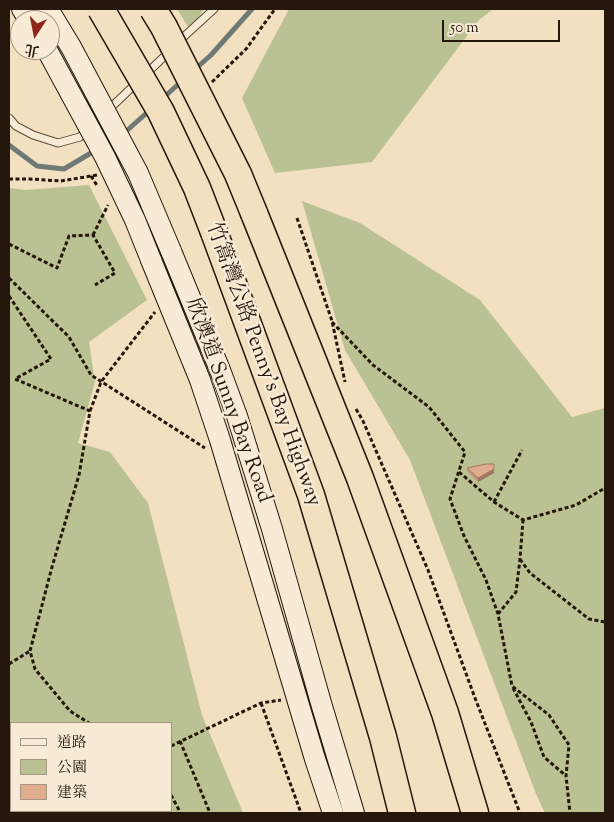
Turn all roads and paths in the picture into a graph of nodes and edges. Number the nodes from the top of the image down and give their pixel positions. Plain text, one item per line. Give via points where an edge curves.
1 (48, 9) edge
2 (101, 9) edge
3 (153, 9) edge
4 (214, 9) edge
5 (275, 9) edge
6 (52, 60) edge
7 (208, 86) dead end
8 (9, 118) edge
9 (91, 176) dead end
10 (100, 190) dead end
11 (109, 204) dead end
12 (297, 218) dead end
13 (93, 235) junction
14 (9, 244) edge
15 (9, 278) edge
16 (95, 285) dead end
17 (9, 296) edge
18 (157, 310) dead end
19 (332, 322) junction
20 (101, 382) junction
21 (346, 386) dead end
22 (353, 404) dead end
23 (90, 411) junction
24 (522, 450) dead end
25 (210, 451) dead end
26 (459, 472) junction
27 (605, 488) edge
28 (494, 502) junction
29 (523, 520) junction
30 (520, 559) junction
31 (498, 614) junction
32 (605, 622) edge
33 (30, 651) junction
34 (9, 664) edge
35 (512, 686) junction
36 (284, 700) dead end
37 (260, 703) junction
38 (445, 713) junction
39 (87, 722) edge
40 (383, 737) junction
41 (180, 741) junction
42 (172, 745) edge
43 (566, 776) junction
44 (172, 797) edge
45 (179, 813) edge
46 (210, 813) edge
47 (301, 813) edge
48 (333, 813) edge
49 (354, 813) edge
50 (402, 813) edge
51 (416, 813) edge
52 (475, 813) edge
53 (490, 813) edge
54 (520, 813) edge
55 (570, 813) edge

1 - 49 main road, 欣澳道 Sunny Bay Road, bridge via 138,173 220,370 272,529
2 - 40 highway, 竹篙灣公路 Penny's Bay Highway, bridge via 161,112 197,188 311,495
3 - 38 highway, 竹篙灣公路 Penny's Bay Highway, bridge via 238,174 360,478
4 - 8 lane via 80,137 58,143 33,135
5 - 7 path via 246,49
6 - 48 main road, 欣澳道 Sunny Bay Road, bridge via 105,157 200,380
9 - 10 path
11 - 13 path
12 - 19 path
13 - 14 path via 69,236 57,268
13 - 16 path via 116,273
15 - 20 path via 69,337 91,375
17 - 23 path via 51,359 15,379
18 - 20 path
19 - 21 path
19 - 26 path via 373,365 429,407 465,452
20 - 23 path
20 - 25 path
22 - 54 path via 428,570
23 - 33 path via 79,475
24 - 28 path
26 - 28 path
26 - 31 path via 450,499
27 - 29 path via 576,505
28 - 29 path
29 - 30 path
30 - 31 path via 516,592
30 - 32 path via 530,573 589,619
31 - 35 path
33 - 34 path
33 - 39 path via 35,669 70,711
35 - 43 path via 531,722 544,757
35 - 43 path via 549,715 570,745
36 - 37 path
37 - 41 path
37 - 47 path
38 - 52 highway
38 - 53 highway
40 - 50 highway
40 - 51 highway
41 - 42 path
41 - 46 path
43 - 55 path
44 - 45 path

